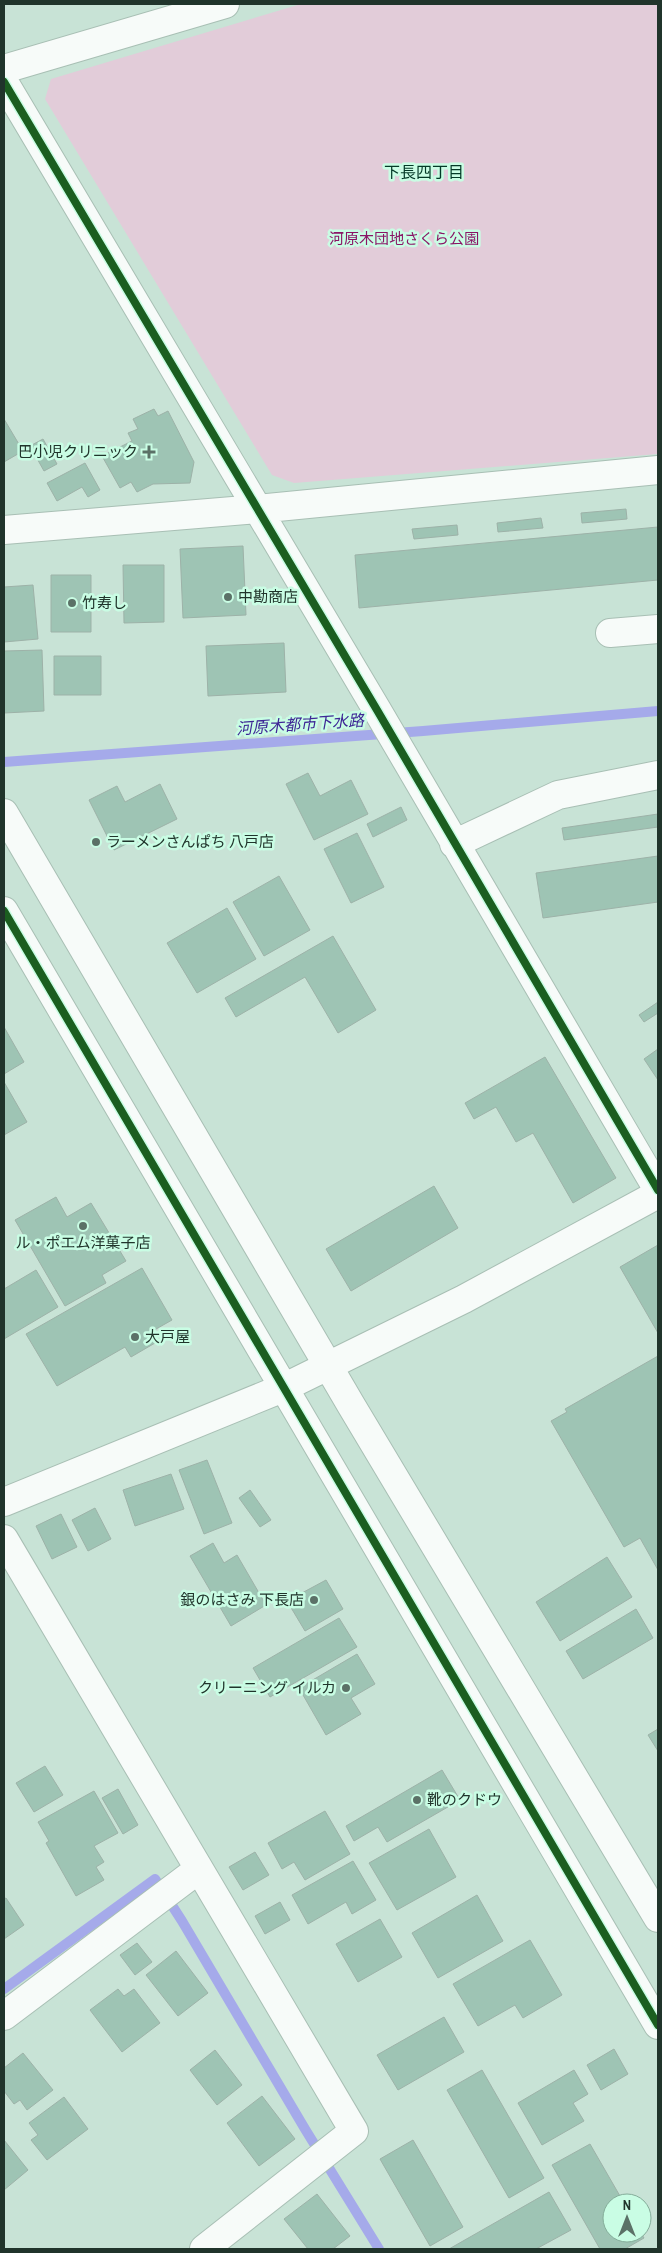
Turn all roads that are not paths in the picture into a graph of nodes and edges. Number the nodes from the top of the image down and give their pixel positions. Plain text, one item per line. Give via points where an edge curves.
1 (225, 4) edge
2 (4, 69) edge
3 (4, 82) edge
4 (658, 470) edge
5 (257, 510) junction
6 (4, 530) edge
7 (658, 629) edge
8 (610, 633) dead end
9 (658, 775) edge
10 (4, 813) edge
11 (454, 844) junction
12 (4, 911) edge
13 (658, 1190) edge
14 (658, 1194) edge
15 (328, 1366) junction
16 (283, 1388) junction
17 (4, 1502) edge
18 (4, 1539) edge
19 (199, 1869) junction
20 (658, 1918) edge
21 (4, 2016) edge
22 (658, 2025) edge
23 (204, 2249) edge

1 - 2 street
3 - 5 street
4 - 5 street
5 - 6 street
5 - 11 street
7 - 8 street
9 - 11 street via 558,795
10 - 15 street
11 - 13 street
12 - 16 street
14 - 15 street via 464,1299
15 - 16 street
15 - 20 street
16 - 17 street
16 - 22 street
18 - 19 street
19 - 21 street
19 - 23 street via 354,2131

